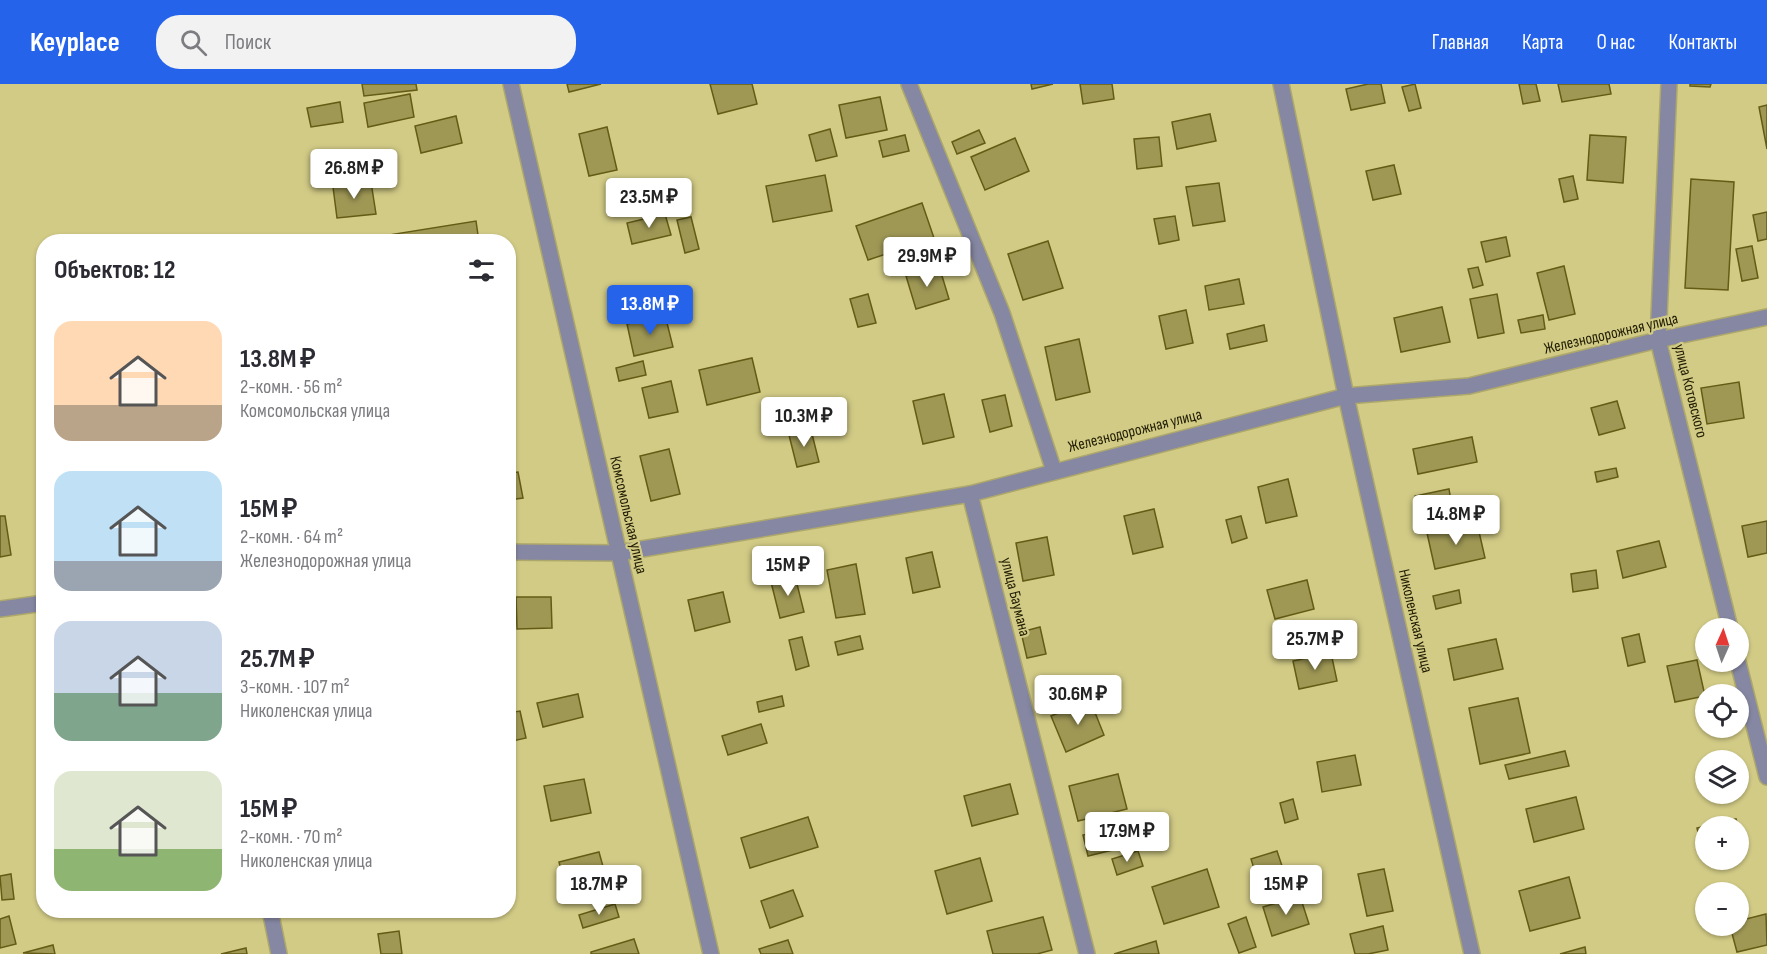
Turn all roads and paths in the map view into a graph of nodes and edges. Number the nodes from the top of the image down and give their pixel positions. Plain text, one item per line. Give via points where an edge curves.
1 (511, 84) edge
2 (909, 84) edge
3 (1281, 84) edge
4 (1669, 84) edge
5 (1767, 316) edge
6 (1658, 340) junction
7 (1346, 396) junction
8 (1054, 471) junction
9 (969, 494) junction
10 (516, 552) edge
11 (618, 553) junction
12 (36, 604) edge
13 (0, 609) edge
14 (1728, 618) edge
15 (1741, 672) edge
16 (1767, 777) edge
17 (272, 918) edge
18 (279, 954) edge
19 (711, 954) edge
20 (1087, 954) edge
21 (1472, 954) edge

1 - 11 street, Комсомольская улица
2 - 8 street via 1002,313
3 - 7 street, Николенская улица
4 - 6 street, улица Котовского
5 - 6 street, Железнодорожная улица
6 - 7 street, Железнодорожная улица via 1469,386
6 - 14 street, улица Котовского
7 - 8 street, Железнодорожная улица
7 - 21 street, Николенская улица
8 - 9 street, Железнодорожная улица
9 - 11 street, Железнодорожная улица
9 - 20 street, улица Баумана
10 - 11 street, Железнодорожная улица
11 - 19 street, Комсомольская улица
12 - 13 street
15 - 16 street
17 - 18 street

